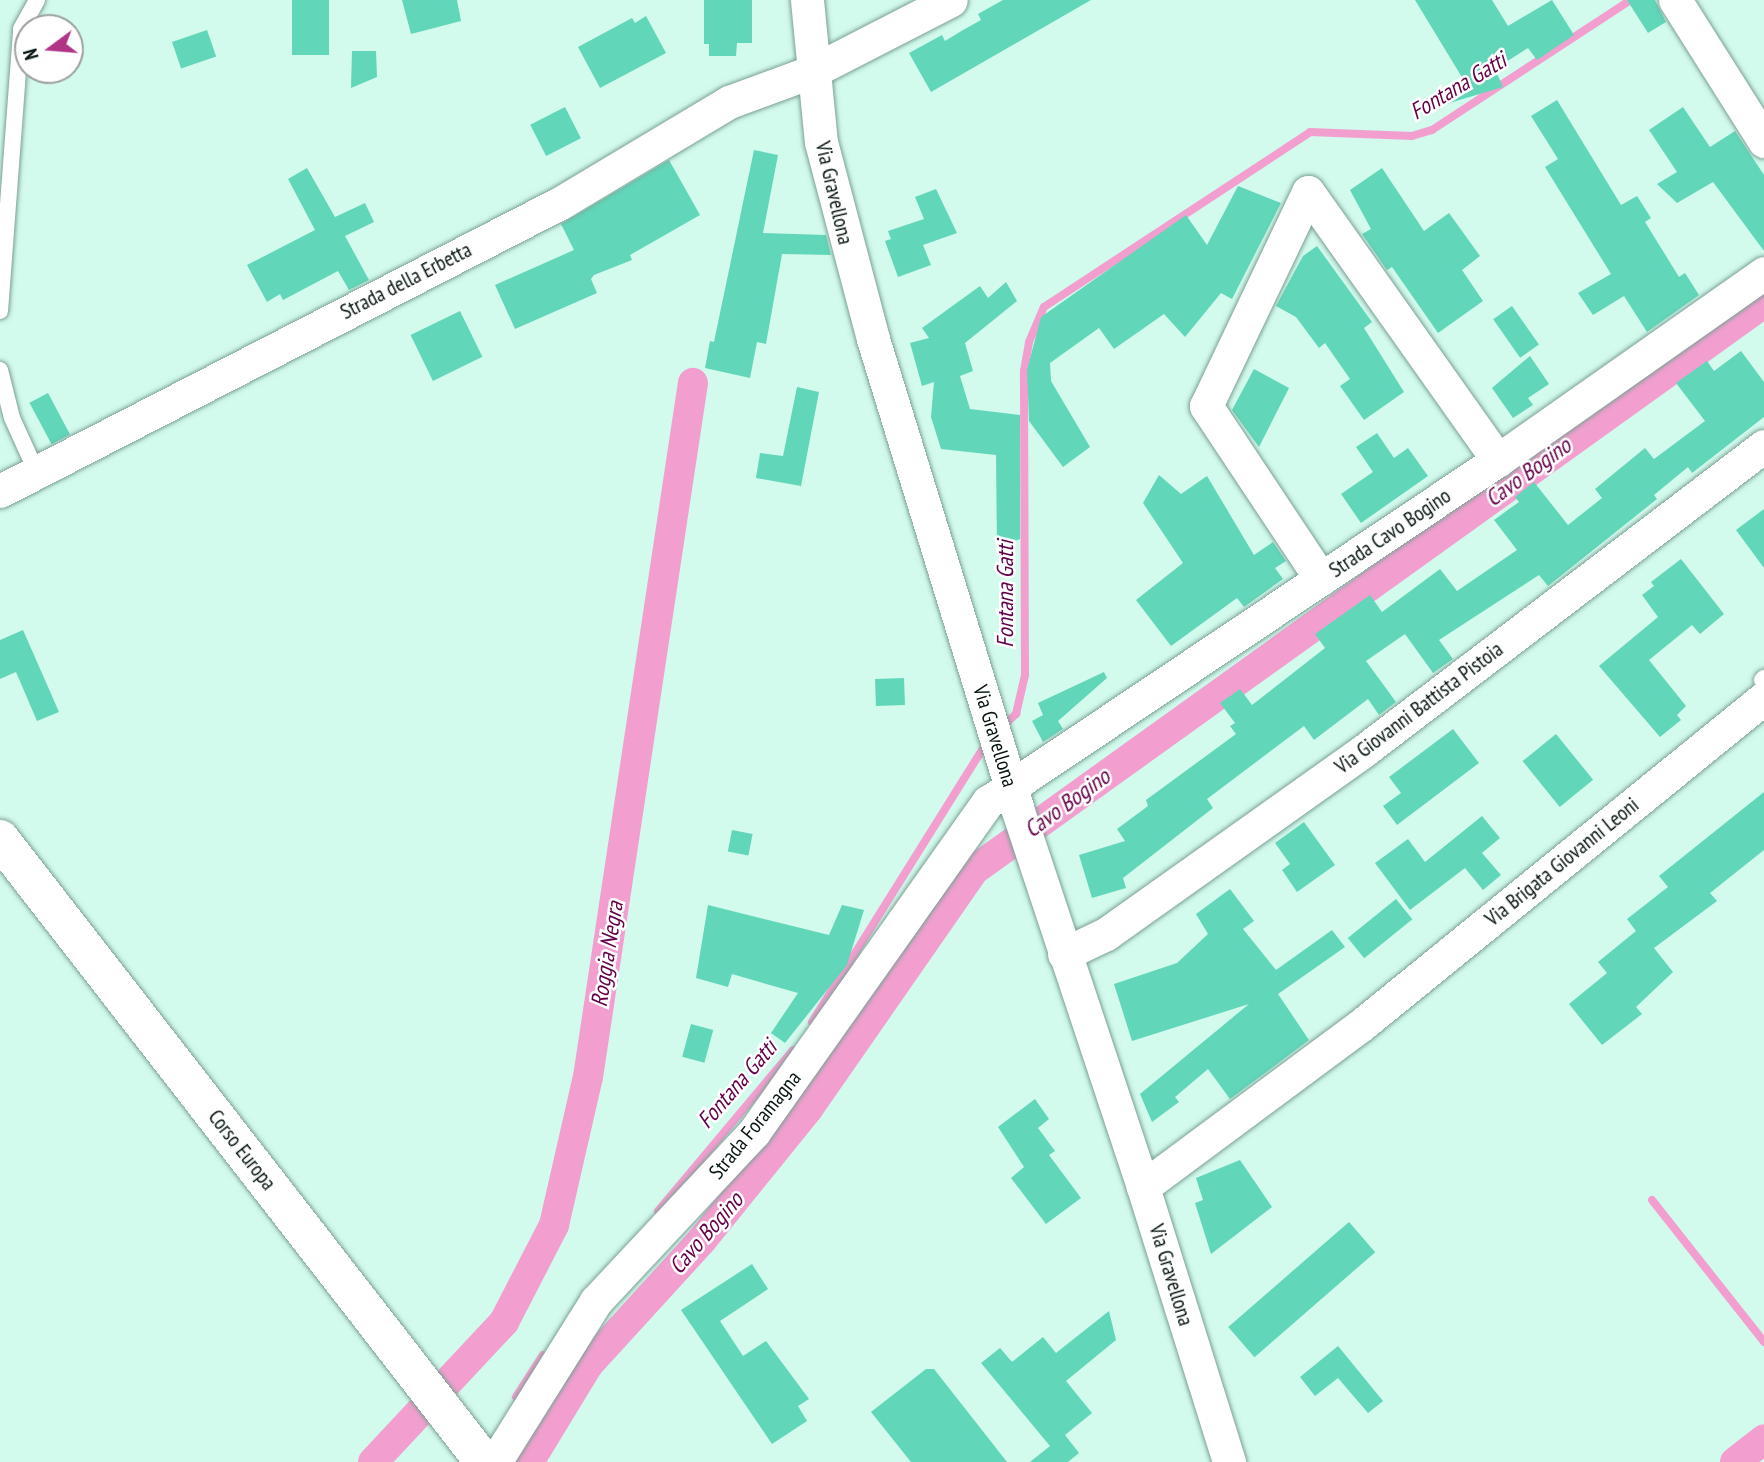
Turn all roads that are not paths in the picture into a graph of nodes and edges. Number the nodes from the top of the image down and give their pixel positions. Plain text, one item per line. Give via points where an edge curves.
1 (37, 0) edge
2 (807, 0) edge
3 (951, 0) edge
4 (1675, 0) edge
5 (811, 72) junction
6 (1764, 141) edge
7 (1764, 273) edge
8 (0, 311) edge
9 (0, 370) edge
10 (1764, 446) edge
11 (1498, 460) junction
12 (36, 471) junction
13 (0, 491) edge
14 (1321, 579) junction
15 (1763, 685) edge
16 (1013, 796) junction
17 (0, 839) edge
18 (1064, 954) junction
19 (1143, 1187) junction
20 (484, 1462) edge
21 (495, 1462) edge
22 (1228, 1462) edge

1 - 8 lane via 21,29
2 - 5 street, Via Gravellona
3 - 5 street, Strada della Erbetta
4 - 6 street
5 - 12 street, Strada della Erbetta via 729,102 562,202
5 - 16 street, Via Gravellona via 821,142 846,246
7 - 11 street, Strada Cavo Bogino
9 - 12 lane via 12,418
10 - 18 street, Via Giovanni Battista Pistoia via 1362,752 1106,934
11 - 14 street, Strada Cavo Bogino
11 - 14 street via 1308,192 1206,406
12 - 13 street, Strada della Erbetta
14 - 16 street, Strada Cavo Bogino
15 - 19 street, Via Brigata Giovanni Leoni via 1360,1026
16 - 18 street, Via Gravellona
16 - 21 street, Strada Foramagna via 988,802 754,1132 596,1301
17 - 20 main road, Corso Europa
18 - 19 street, Via Gravellona
19 - 22 street, Via Gravellona

